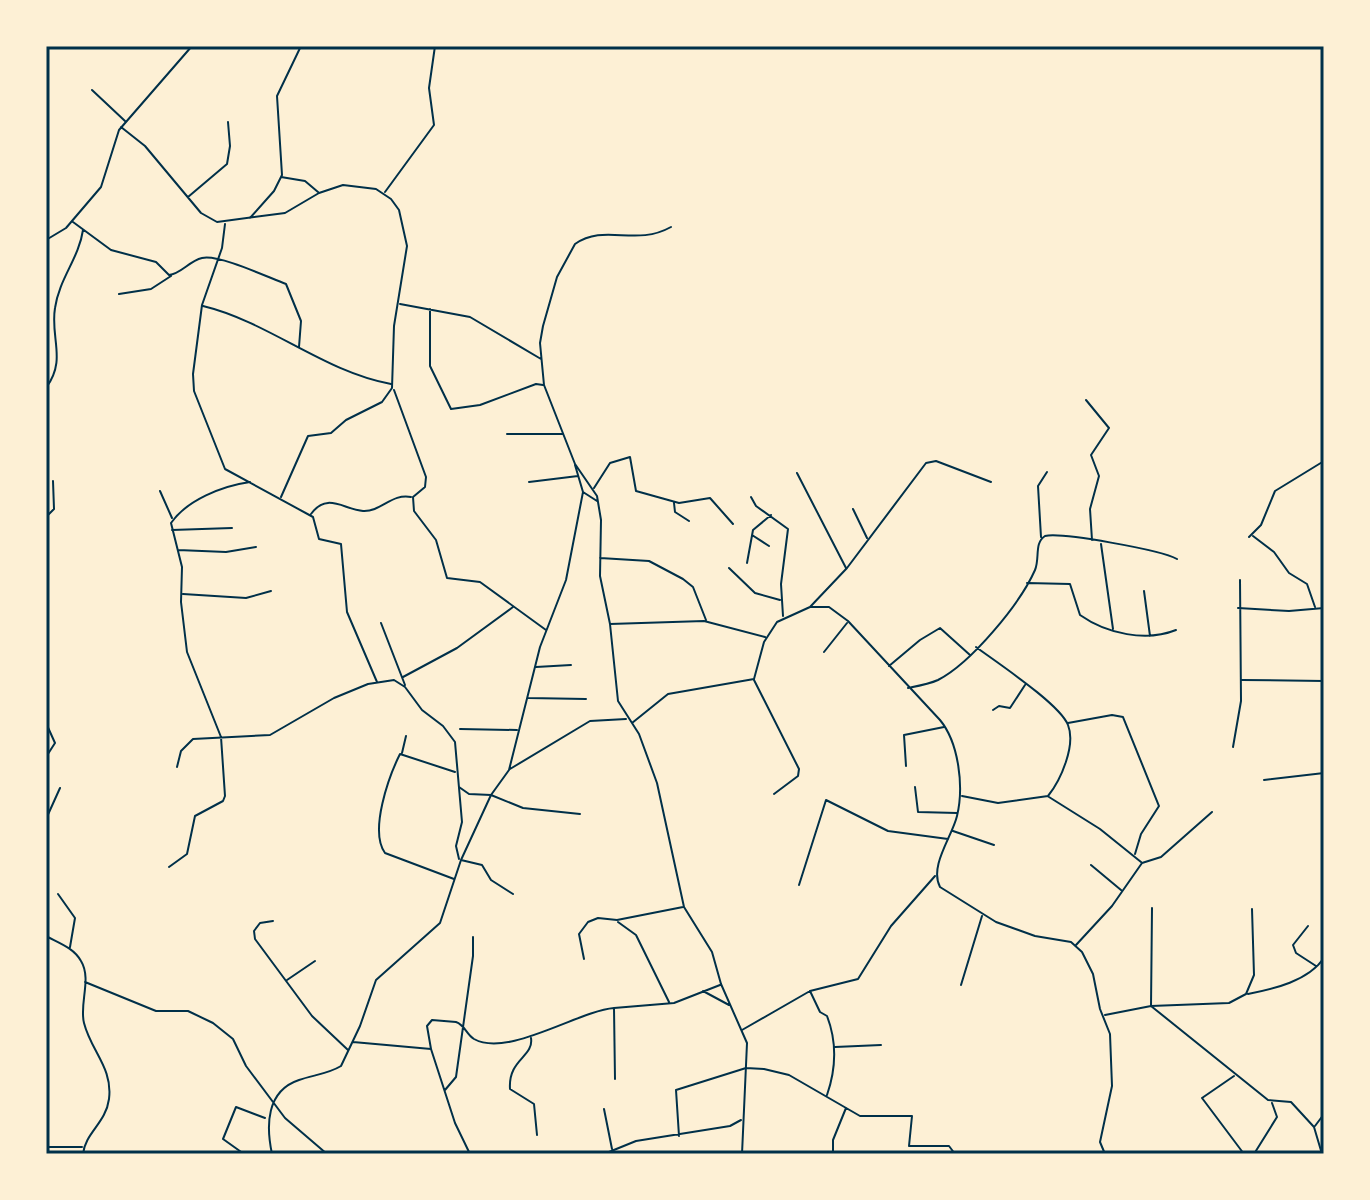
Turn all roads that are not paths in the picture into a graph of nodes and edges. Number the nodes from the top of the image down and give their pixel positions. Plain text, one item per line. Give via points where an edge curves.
1 (192, 46) edge
2 (301, 46) edge
3 (435, 46) edge
4 (92, 90) dead end
5 (125, 122) junction
6 (228, 122) dead end
7 (121, 127) junction
8 (281, 177) junction
9 (319, 193) junction
10 (385, 193) junction
11 (187, 197) junction
12 (249, 218) junction
13 (73, 222) junction
14 (225, 223) junction
15 (671, 227) dead end
16 (83, 229) junction
17 (46, 240) edge
18 (218, 258) junction
19 (172, 275) junction
20 (119, 294) dead end
21 (398, 304) junction
22 (202, 305) junction
23 (430, 309) junction
24 (299, 347) junction
25 (541, 360) junction
26 (544, 385) junction
27 (392, 386) junction
28 (46, 388) edge
29 (1086, 400) dead end
30 (507, 434) dead end
31 (563, 434) junction
32 (1324, 461) edge
33 (575, 464) junction
34 (1047, 472) dead end
35 (797, 473) dead end
36 (578, 476) junction
37 (53, 481) dead end
38 (251, 482) junction
39 (529, 482) dead end
40 (991, 482) dead end
41 (594, 489) junction
42 (160, 491) dead end
43 (583, 492) junction
44 (281, 497) junction
45 (413, 497) junction
46 (751, 497) dead end
47 (673, 501) junction
48 (597, 502) junction
49 (853, 509) dead end
50 (771, 515) junction
51 (311, 516) junction
52 (46, 517) edge
53 (173, 519) junction
54 (689, 521) dead end
55 (733, 524) dead end
56 (232, 528) dead end
57 (171, 531) junction
58 (751, 535) junction
59 (1042, 538) junction
60 (867, 539) junction
61 (1092, 541) junction
62 (1101, 543) junction
63 (769, 546) dead end
64 (256, 547) dead end
65 (178, 550) junction
66 (600, 558) junction
67 (1177, 559) dead end
68 (747, 563) dead end
69 (729, 568) dead end
70 (847, 568) junction
71 (1240, 580) dead end
72 (1027, 583) junction
73 (271, 591) dead end
74 (1144, 591) dead end
75 (182, 594) junction
76 (781, 601) junction
77 (514, 606) junction
78 (810, 607) junction
79 (1315, 607) junction
80 (1238, 608) junction
81 (1324, 608) edge
82 (783, 617) junction
83 (707, 621) junction
84 (848, 621) junction
85 (381, 623) dead end
86 (610, 624) junction
87 (1113, 630) junction
88 (1176, 630) dead end
89 (546, 631) junction
90 (1151, 637) junction
91 (767, 638) junction
92 (976, 647) junction
93 (824, 652) dead end
94 (970, 655) junction
95 (571, 665) dead end
96 (534, 667) junction
97 (889, 667) junction
98 (403, 677) junction
99 (754, 679) junction
100 (1241, 679) junction
101 (1324, 681) edge
102 (377, 682) junction
103 (1026, 684) junction
104 (405, 687) junction
105 (907, 688) junction
106 (527, 698) junction
107 (586, 699) dead end
108 (993, 710) dead end
109 (628, 719) junction
110 (46, 723) edge
111 (632, 723) junction
112 (1068, 723) junction
113 (945, 727) junction
114 (460, 729) dead end
115 (518, 730) junction
116 (406, 736) dead end
117 (221, 737) junction
118 (1233, 747) dead end
119 (402, 753) junction
120 (46, 757) edge
121 (906, 766) dead end
122 (177, 767) dead end
123 (509, 770) junction
124 (456, 773) junction
125 (1324, 773) edge
126 (1264, 780) dead end
127 (458, 785) junction
128 (915, 787) dead end
129 (60, 788) dead end
130 (774, 794) dead end
131 (491, 795) junction
132 (961, 795) junction
133 (1048, 796) junction
134 (1212, 812) dead end
135 (958, 813) junction
136 (580, 814) dead end
137 (46, 819) edge
138 (951, 831) junction
139 (949, 840) junction
140 (994, 845) dead end
141 (1135, 854) junction
142 (461, 860) junction
143 (1142, 863) junction
144 (1091, 865) dead end
145 (169, 867) dead end
146 (936, 875) junction
147 (454, 879) junction
148 (799, 885) dead end
149 (1122, 891) junction
150 (58, 894) dead end
151 (513, 894) dead end
152 (684, 907) junction
153 (1152, 908) dead end
154 (1252, 909) dead end
155 (983, 914) junction
156 (617, 920) junction
157 (273, 921) dead end
158 (1308, 926) dead end
159 (46, 936) edge
160 (473, 937) dead end
161 (1076, 945) junction
162 (70, 948) junction
163 (1324, 958) edge
164 (584, 959) dead end
165 (315, 961) dead end
166 (1317, 967) junction
167 (287, 981) junction
168 (85, 982) junction
169 (721, 984) junction
170 (961, 985) dead end
171 (702, 990) junction
172 (810, 991) junction
173 (1246, 994) junction
174 (670, 1004) junction
175 (731, 1006) junction
176 (1151, 1006) junction
177 (614, 1008) junction
178 (464, 1015) junction
179 (1104, 1015) junction
180 (456, 1022) junction
181 (463, 1025) junction
182 (742, 1031) junction
183 (530, 1037) junction
184 (353, 1042) junction
185 (881, 1045) dead end
186 (834, 1047) junction
187 (431, 1049) junction
188 (349, 1051) junction
189 (746, 1068) junction
190 (1235, 1074) junction
191 (615, 1079) dead end
192 (444, 1091) junction
193 (827, 1096) junction
194 (1271, 1101) junction
195 (273, 1104) junction
196 (847, 1107) junction
197 (604, 1109) dead end
198 (1324, 1114) edge
199 (267, 1119) junction
200 (742, 1119) junction
201 (1314, 1127) junction
202 (537, 1135) dead end
203 (679, 1136) junction
204 (46, 1147) edge
205 (84, 1147) junction
206 (612, 1150) junction
207 (83, 1154) edge
208 (244, 1154) edge
209 (272, 1154) edge
210 (327, 1154) edge
211 (470, 1154) edge
212 (484, 1154) edge
213 (503, 1154) edge
214 (604, 1154) edge
215 (742, 1154) edge
216 (833, 1154) edge
217 (955, 1154) edge
218 (1105, 1154) edge
219 (1244, 1154) edge
220 (1254, 1154) edge
221 (1322, 1154) edge

1 - 5 street
2 - 8 street via 277,96
3 - 10 street via 429,88 434,125
4 - 5 street
5 - 7 street
6 - 11 street via 227,164
7 - 11 street via 145,146
7 - 13 street via 101,187
8 - 9 street via 304,180
8 - 12 street
9 - 10 street via 343,185
9 - 12 street via 285,213
10 - 21 street via 399,210 407,246
11 - 14 street via 207,217
12 - 14 street
13 - 16 street
13 - 17 street
14 - 18 street
15 - 25 street via 645,238 603,235 575,244 546,312
16 - 19 street via 116,252 154,261
16 - 28 street via 81,248 65,272 55,308 59,360
18 - 19 street via 190,262
18 - 22 street
18 - 24 street via 288,285 301,321
19 - 20 street via 151,289
21 - 23 street
21 - 27 street
22 - 24 street
22 - 38 street via 194,391 225,469
23 - 25 street via 470,317
23 - 26 street via 430,366 451,409
24 - 27 street
25 - 26 street
26 - 31 street
27 - 44 street via 382,402 331,433 308,436
27 - 45 street via 424,469 426,485
29 - 61 street via 1109,428 1091,455 1099,476 1090,509
30 - 31 street
31 - 33 street
32 - 79 street via 1275,491 1251,536 1307,584
33 - 36 street
33 - 41 street
34 - 59 street via 1038,486
35 - 70 street
36 - 39 street
36 - 43 street
37 - 52 street via 54,509
38 - 44 street
38 - 53 street via 217,491
40 - 60 street via 930,461
41 - 47 street via 610,463 627,456 633,460 636,491
41 - 48 street
42 - 53 street
43 - 48 street
43 - 89 street via 566,580
44 - 51 street
45 - 51 street via 399,496 366,511 333,502 318,506
45 - 77 street via 414,511 436,540 447,578 480,582
46 - 50 street
47 - 54 street via 675,512
47 - 55 street via 710,498
48 - 66 street
49 - 60 street
50 - 58 street
50 - 76 street via 788,529
51 - 102 street via 319,539 342,545 347,612
53 - 57 street
56 - 57 street
57 - 65 street
58 - 63 street
58 - 68 street
59 - 61 street via 1066,534
59 - 72 street
60 - 70 street
61 - 62 street
62 - 67 street
62 - 87 street
64 - 65 street
65 - 75 street
66 - 83 street via 649,561 683,579 693,587
66 - 86 street
69 - 76 street via 755,593
70 - 78 street
71 - 80 street
72 - 87 street via 1070,584 1080,615
72 - 92 street
73 - 75 street via 246,598
74 - 90 street
75 - 117 street via 191,668
76 - 82 street
77 - 89 street
77 - 98 street via 457,648
78 - 82 street
78 - 84 street via 829,607
79 - 80 street
79 - 81 street
80 - 100 street
82 - 91 street
83 - 86 street
83 - 91 street
84 - 93 street
84 - 97 street
85 - 98 street
86 - 109 street via 618,701
87 - 90 street
88 - 90 street
89 - 96 street
91 - 99 street
92 - 94 street
92 - 103 street
94 - 97 street via 940,628
94 - 105 street via 938,680
95 - 96 street
96 - 106 street
97 - 105 street
98 - 104 street
99 - 111 street via 668,694
99 - 130 street via 799,769 798,776
100 - 101 street
100 - 118 street
102 - 104 street via 390,679
102 - 117 street via 334,698 281,731 263,737
103 - 108 street via 1009,709
103 - 112 street
104 - 124 street via 453,737
105 - 113 street
106 - 107 street
106 - 115 street
109 - 111 street
109 - 123 street via 590,721
110 - 120 street via 55,743
111 - 152 street via 657,783
112 - 133 street via 1064,765
112 - 141 street via 1123,717 1159,806
113 - 121 street via 904,735
113 - 132 street via 954,745
114 - 115 street
115 - 123 street
116 - 119 street
117 - 122 street via 193,739 181,751
117 - 145 street via 225,798 195,816 187,854
119 - 124 street
119 - 147 street via 384,792 383,851
123 - 131 street
124 - 127 street
125 - 126 street
127 - 131 street via 473,795
127 - 142 street via 462,822 456,853
128 - 135 street via 918,812
129 - 137 street
131 - 136 street via 523,808
131 - 142 street
132 - 133 street via 998,803
132 - 135 street
133 - 141 street
134 - 143 street via 1161,857
135 - 138 street
138 - 139 street
138 - 140 street
139 - 146 street
139 - 148 street via 888,831 826,800
141 - 143 street
142 - 147 street
142 - 151 street via 482,865 491,880
143 - 149 street
144 - 149 street
146 - 155 street via 944,891
146 - 172 street via 891,926 858,979
147 - 184 street via 440,923 373,985
149 - 161 street
150 - 162 street via 75,918
152 - 156 street
152 - 169 street via 712,952
153 - 176 street
154 - 173 street via 1254,975
155 - 161 street via 1026,933
155 - 170 street
156 - 164 street via 598,918 584,926 579,939
156 - 174 street via 636,935
157 - 167 street via 260,923 254,935
158 - 166 street via 1294,950
159 - 162 street
160 - 178 street
161 - 179 street via 1093,974
162 - 168 street via 82,961
163 - 166 street
165 - 167 street
166 - 173 street via 1296,980
167 - 188 street via 323,1028
168 - 195 street via 156,1011 188,1011 213,1023 233,1039
168 - 205 street via 83,1020 108,1074 110,1092 105,1119
169 - 171 street
169 - 175 street
171 - 174 street
171 - 175 street
172 - 182 street
172 - 186 street via 827,1016
173 - 176 street via 1229,1003
174 - 177 street
175 - 182 street
176 - 179 street
176 - 190 street
177 - 183 street
177 - 191 street
178 - 180 street
178 - 181 street
179 - 218 street via 1113,1070 1100,1142
180 - 181 street
180 - 187 street via 428,1022
181 - 183 street via 477,1040
181 - 192 street via 456,1077
182 - 189 street
183 - 202 street via 530,1049 512,1068 510,1089 534,1104
184 - 187 street
184 - 188 street
185 - 186 street
186 - 193 street
187 - 192 street
188 - 195 street via 341,1066 294,1082
189 - 193 street via 780,1072
189 - 200 street
189 - 203 street via 676,1090
190 - 194 street
190 - 219 street via 1202,1098
192 - 211 street
193 - 196 street
194 - 201 street via 1291,1102
194 - 220 street via 1276,1117
195 - 199 street
195 - 210 street
196 - 216 street
196 - 217 street via 863,1116 912,1116 909,1146 949,1146
197 - 206 street
198 - 201 street
199 - 208 street via 237,1106 223,1139
199 - 209 street
200 - 203 street
200 - 215 street
201 - 221 street
203 - 206 street
204 - 205 street
205 - 207 street
206 - 214 street
212 - 213 street

